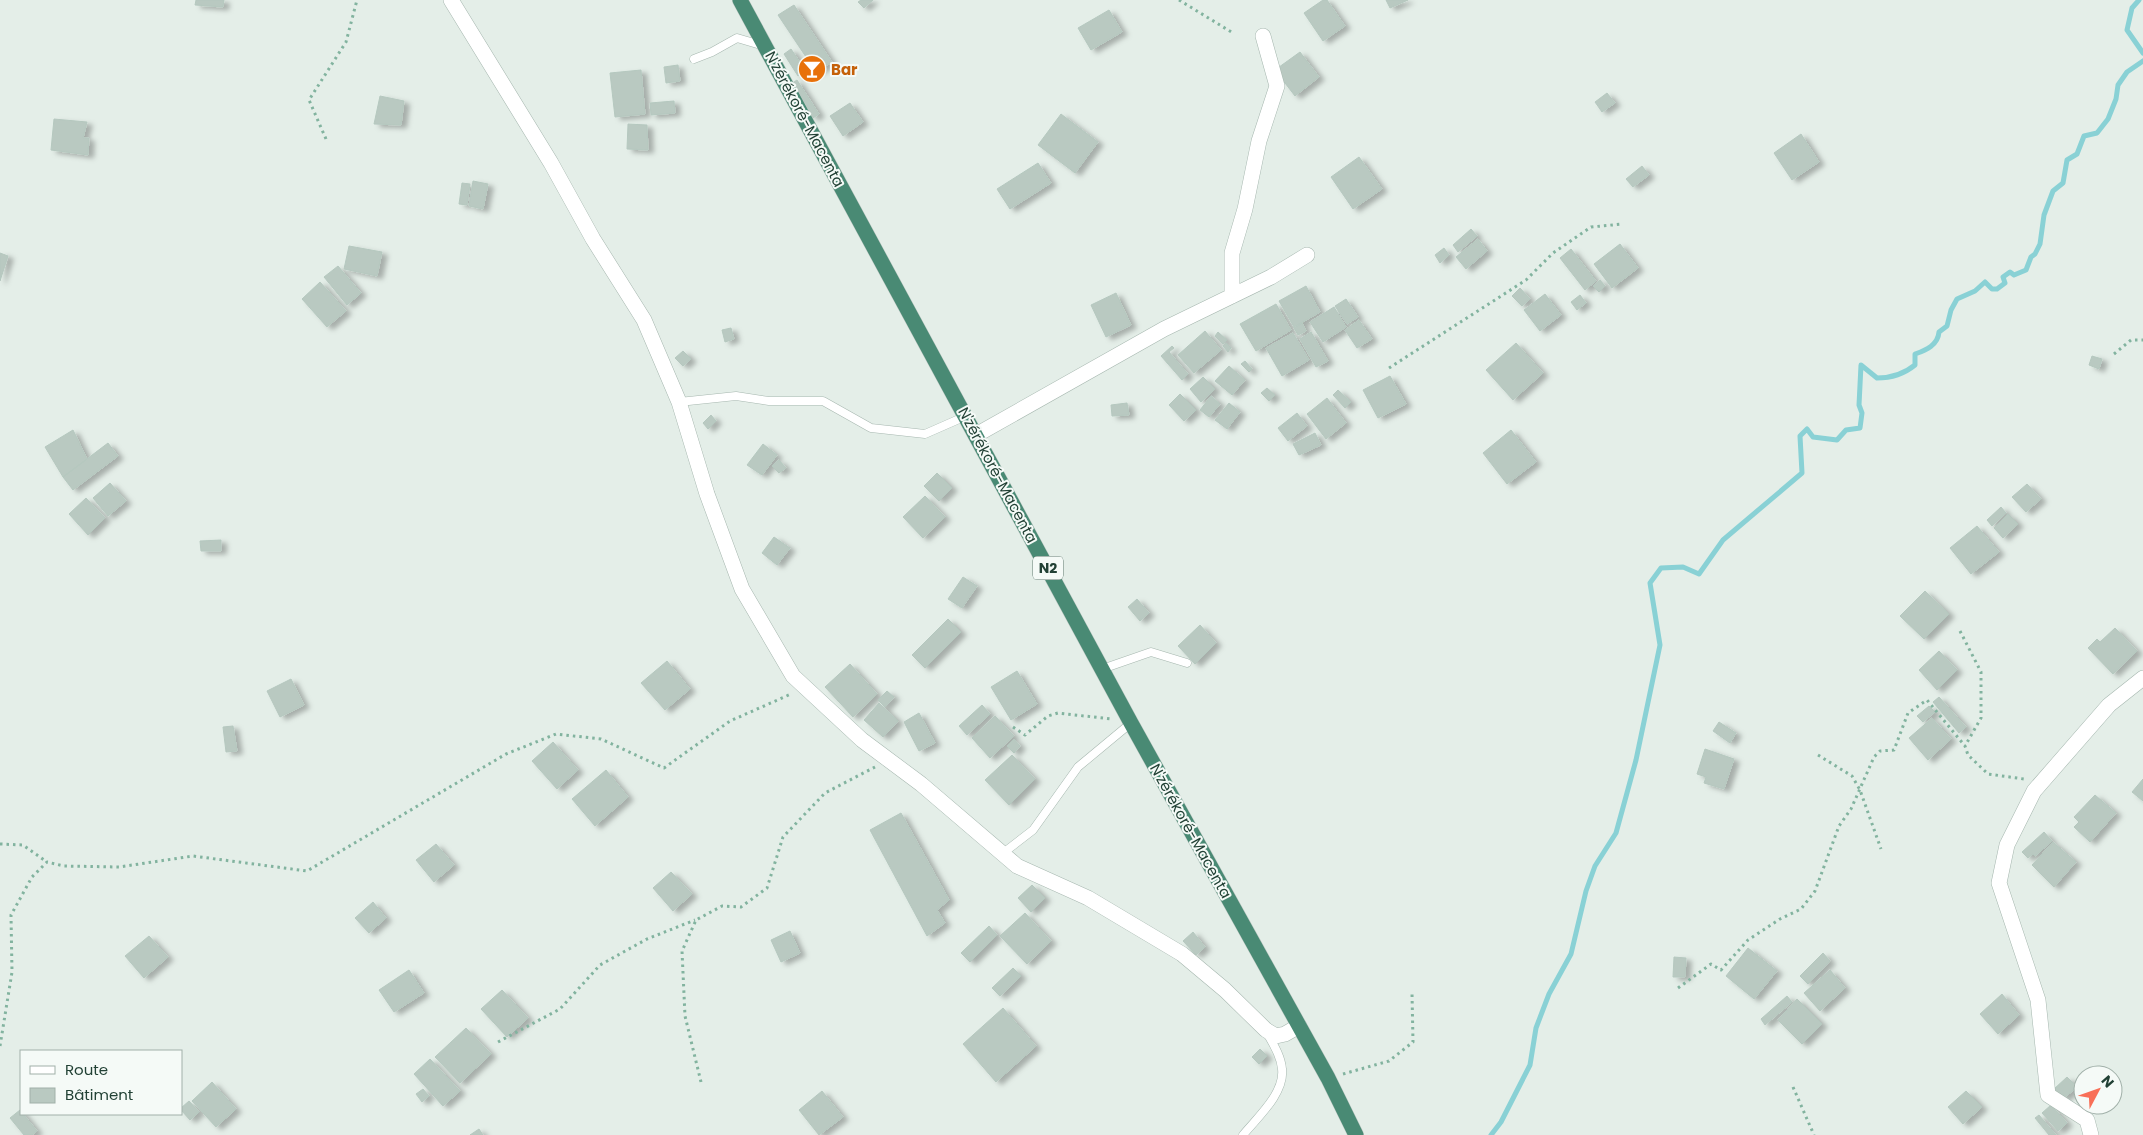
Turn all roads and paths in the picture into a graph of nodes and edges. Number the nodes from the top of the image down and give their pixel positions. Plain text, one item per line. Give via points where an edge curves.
1 (357, 0) edge
2 (451, 0) edge
3 (740, 0) edge
4 (1179, 0) edge
5 (1233, 34) dead end
6 (1263, 36) dead end
7 (766, 47) junction
8 (694, 58) dead end
9 (326, 139) dead end
10 (1622, 224) dead end
11 (1307, 255) dead end
12 (1232, 296) junction
13 (2143, 340) edge
14 (2114, 354) dead end
15 (1389, 368) dead end
16 (679, 402) junction
17 (966, 416) junction
18 (976, 436) junction
19 (1960, 631) dead end
20 (1186, 663) dead end
21 (1102, 669) junction
22 (2143, 678) edge
23 (806, 688) junction
24 (1131, 723) junction
25 (1013, 727) dead end
26 (1965, 746) junction
27 (1818, 755) dead end
28 (889, 760) junction
29 (2042, 782) junction
30 (1860, 790) junction
31 (0, 844) edge
32 (1881, 849) dead end
33 (1002, 854) junction
34 (46, 862) junction
35 (696, 920) junction
36 (1678, 988) dead end
37 (1412, 993) dead end
38 (1299, 1026) junction
39 (1266, 1030) junction
40 (498, 1042) dead end
41 (0, 1046) edge
42 (1328, 1078) junction
43 (701, 1082) dead end
44 (1792, 1087) dead end
45 (1243, 1135) edge
46 (1356, 1135) edge
47 (1814, 1135) edge
48 (2091, 1135) edge

1 - 9 path via 346,42 309,100
2 - 16 street via 644,320
3 - 7 highway, N'zérékoré-Macenta / N2
4 - 5 path
6 - 12 street via 1277,86 1259,141 1232,253
7 - 8 lane via 738,38
7 - 17 highway, N'zérékoré-Macenta / N2
10 - 15 path via 1591,227 1553,253 1526,280
11 - 12 street
12 - 18 street via 1164,329
13 - 14 path via 2131,340
16 - 17 lane via 736,396 769,401 823,401 871,428 925,434
16 - 23 street via 707,494 742,589 793,676
17 - 18 highway, N'zérékoré-Macenta / N2
18 - 21 highway, N'zérékoré-Macenta / N2
19 - 26 path via 1981,672 1981,718
20 - 21 lane via 1151,652
21 - 24 highway, N'zérékoré-Macenta / N2
22 - 29 street via 2109,705
23 - 28 street via 862,740
23 - 34 path via 730,721 664,768 601,739 556,734 506,754 307,871 193,856 119,867 64,866
24 - 25 path via 1058,713 1048,716 1025,735
24 - 33 lane via 1078,767 1033,830
24 - 38 highway, N'zérékoré-Macenta / N2
26 - 29 path via 1968,755 1988,774
26 - 30 path via 1927,700 1908,713 1894,750 1880,751 1874,757
27 - 30 path via 1852,776
28 - 33 street
28 - 35 path via 819,799 783,837 767,888 741,907 722,906
29 - 48 street via 2034,791 2007,845 1999,884 2038,1000 2048,1095 2087,1120
30 - 32 path
30 - 36 path via 1839,826 1815,891 1801,909 1748,940 1721,970 1711,964
31 - 34 path via 23,845
33 - 39 street via 1017,866 1088,898 1182,954
34 - 41 path via 32,877 11,916 12,972
35 - 40 path via 647,939 600,965 560,1009
35 - 43 path via 682,951 685,1016
37 - 42 path via 1413,1042 1389,1061
38 - 39 street via 1276,1036
38 - 42 highway, N'zérékoré-Macenta / N2
39 - 45 lane via 1280,1060 1282,1077 1274,1096
42 - 46 highway, N'zérékoré-Macenta / N2
44 - 47 path

